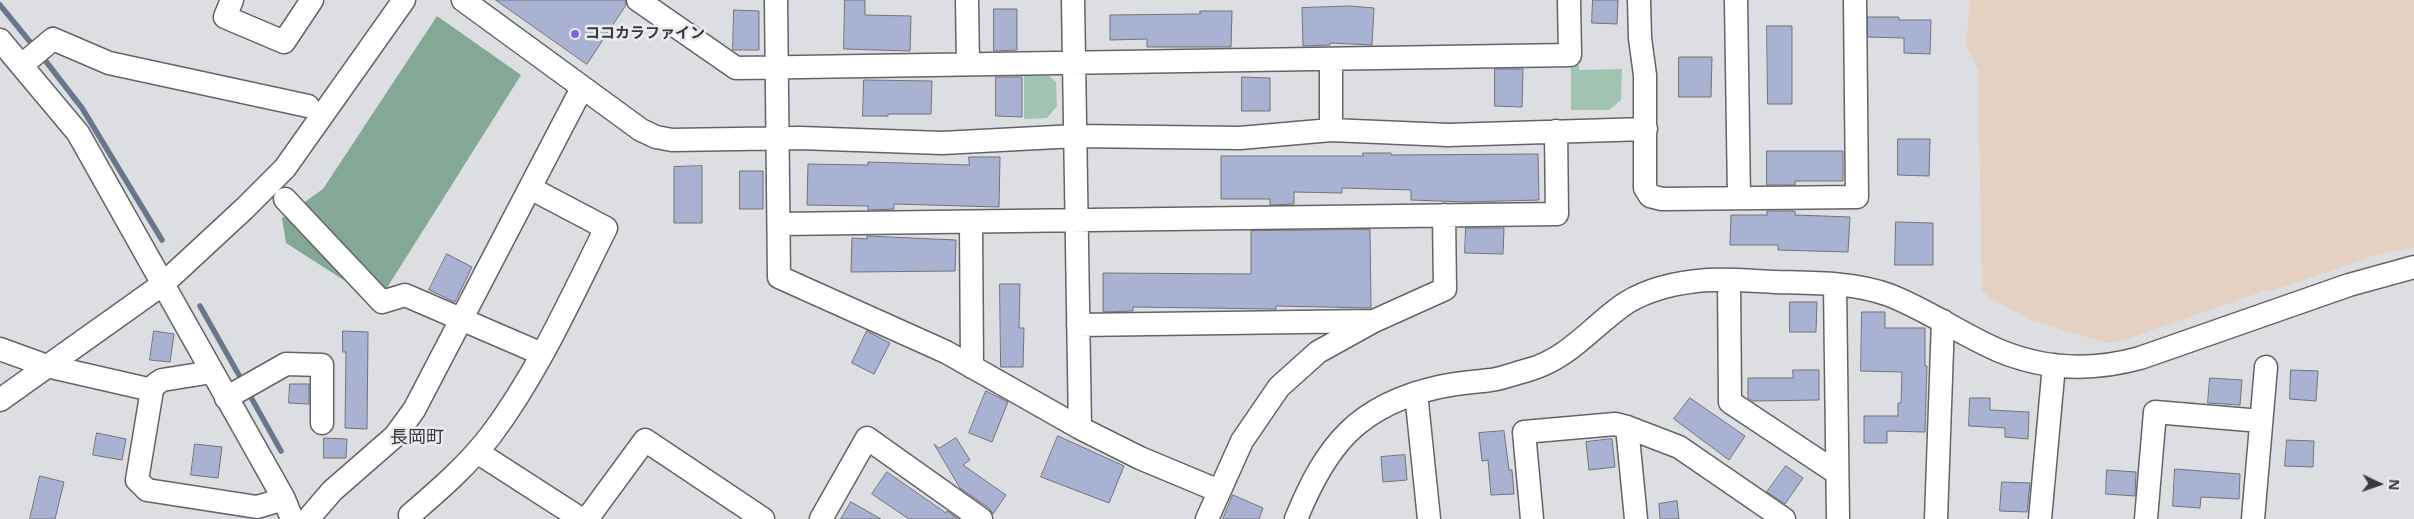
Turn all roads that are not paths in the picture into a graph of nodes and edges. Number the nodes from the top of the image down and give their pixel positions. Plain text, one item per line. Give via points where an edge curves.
1 (232, 0) edge
2 (312, 0) edge
3 (404, 0) edge
4 (463, 0) edge
5 (638, 0) edge
6 (776, 0) edge
7 (967, 0) edge
8 (1073, 0) edge
9 (1569, 0) edge
10 (1639, 0) edge
11 (1736, 0) edge
12 (1855, 0) edge
13 (0, 40) edge
14 (1331, 59) junction
15 (25, 63) junction
16 (968, 64) junction
17 (1074, 64) junction
18 (776, 68) junction
19 (582, 88) junction
20 (308, 106) dead end
21 (1646, 129) junction
22 (1331, 130) junction
23 (1556, 131) junction
24 (1076, 136) junction
25 (776, 139) junction
26 (530, 188) junction
27 (1739, 198) junction
28 (285, 199) dead end
29 (1444, 215) junction
30 (1076, 220) junction
31 (971, 222) junction
32 (779, 224) junction
33 (2414, 267) edge
34 (1729, 280) junction
35 (162, 284) junction
36 (1835, 285) junction
37 (463, 318) junction
38 (1374, 321) junction
39 (1943, 322) junction
40 (1078, 325) junction
41 (0, 349) edge
42 (542, 354) junction
43 (47, 366) junction
44 (2054, 366) junction
45 (972, 367) junction
46 (2266, 367) dead end
47 (212, 372) junction
48 (152, 390) junction
49 (1416, 393) junction
50 (230, 396) junction
51 (0, 400) edge
52 (2261, 421) junction
53 (322, 423) dead end
54 (1626, 427) junction
55 (1080, 428) junction
56 (477, 452) junction
57 (1838, 473) junction
58 (1219, 491) junction
59 (284, 499) junction
60 (410, 515) dead end
61 (1776, 517) edge
62 (1838, 518) edge
63 (292, 519) edge
64 (308, 519) edge
65 (581, 519) edge
66 (587, 519) edge
67 (763, 519) edge
68 (821, 519) edge
69 (981, 519) edge
70 (1207, 519) edge
71 (1296, 519) edge
72 (1429, 519) edge
73 (1532, 519) edge
74 (1636, 519) edge
75 (1936, 519) edge
76 (2040, 519) edge
77 (2146, 519) edge
78 (2253, 519) edge

1 - 2 street via 225,18 284,42
3 - 35 street via 285,168
4 - 19 street
5 - 18 street via 736,68
6 - 18 street
7 - 16 street
8 - 17 street
9 - 14 street via 1570,55
10 - 21 street
11 - 27 street
12 - 27 street via 1857,197
13 - 15 street
14 - 17 street
14 - 22 street
15 - 20 street via 53,39 109,63
15 - 35 street via 78,133
16 - 17 street
16 - 18 street
17 - 24 street
18 - 25 street
19 - 25 street via 656,137 688,141
19 - 26 street
21 - 23 street
21 - 27 street via 1645,188 1650,196 1662,199
22 - 23 street via 1448,135
22 - 24 street via 1240,138
23 - 29 street via 1557,214
24 - 25 street via 942,143
24 - 30 street
25 - 32 street
26 - 37 street
26 - 42 street via 606,228
28 - 37 street via 382,302 405,295
29 - 30 street
29 - 38 street via 1445,290
30 - 31 street
30 - 40 street
31 - 32 street
31 - 45 street
32 - 45 street via 779,277 946,352
33 - 44 street via 2365,279 2112,366
34 - 36 street
34 - 49 street via 1688,282 1648,292 1627,302 1564,354 1533,369
34 - 57 street via 1730,402
35 - 43 street
35 - 47 street
36 - 39 street via 1888,295
36 - 57 street
37 - 42 street
37 - 64 street via 428,385 395,436 332,491
38 - 40 street
38 - 58 street via 1318,352 1279,387 1242,441
39 - 44 street via 1999,351
39 - 75 street
40 - 55 street
41 - 43 street
42 - 56 street via 492,434
43 - 48 street
43 - 51 street
44 - 76 street
45 - 55 street
46 - 52 street
47 - 48 street via 162,380
47 - 50 street
48 - 59 street via 137,480 146,490 257,507
49 - 71 street via 1369,415 1339,442 1316,473
49 - 72 street
50 - 53 street via 286,364 322,365
50 - 59 street
52 - 77 street via 2155,412
52 - 78 street
54 - 61 street via 1678,447
54 - 73 street via 1615,424 1524,432
54 - 74 street
55 - 58 street via 1140,458
56 - 60 street
56 - 65 street
57 - 62 street
58 - 70 street
59 - 63 street
66 - 67 street via 645,440
68 - 69 street via 867,438

